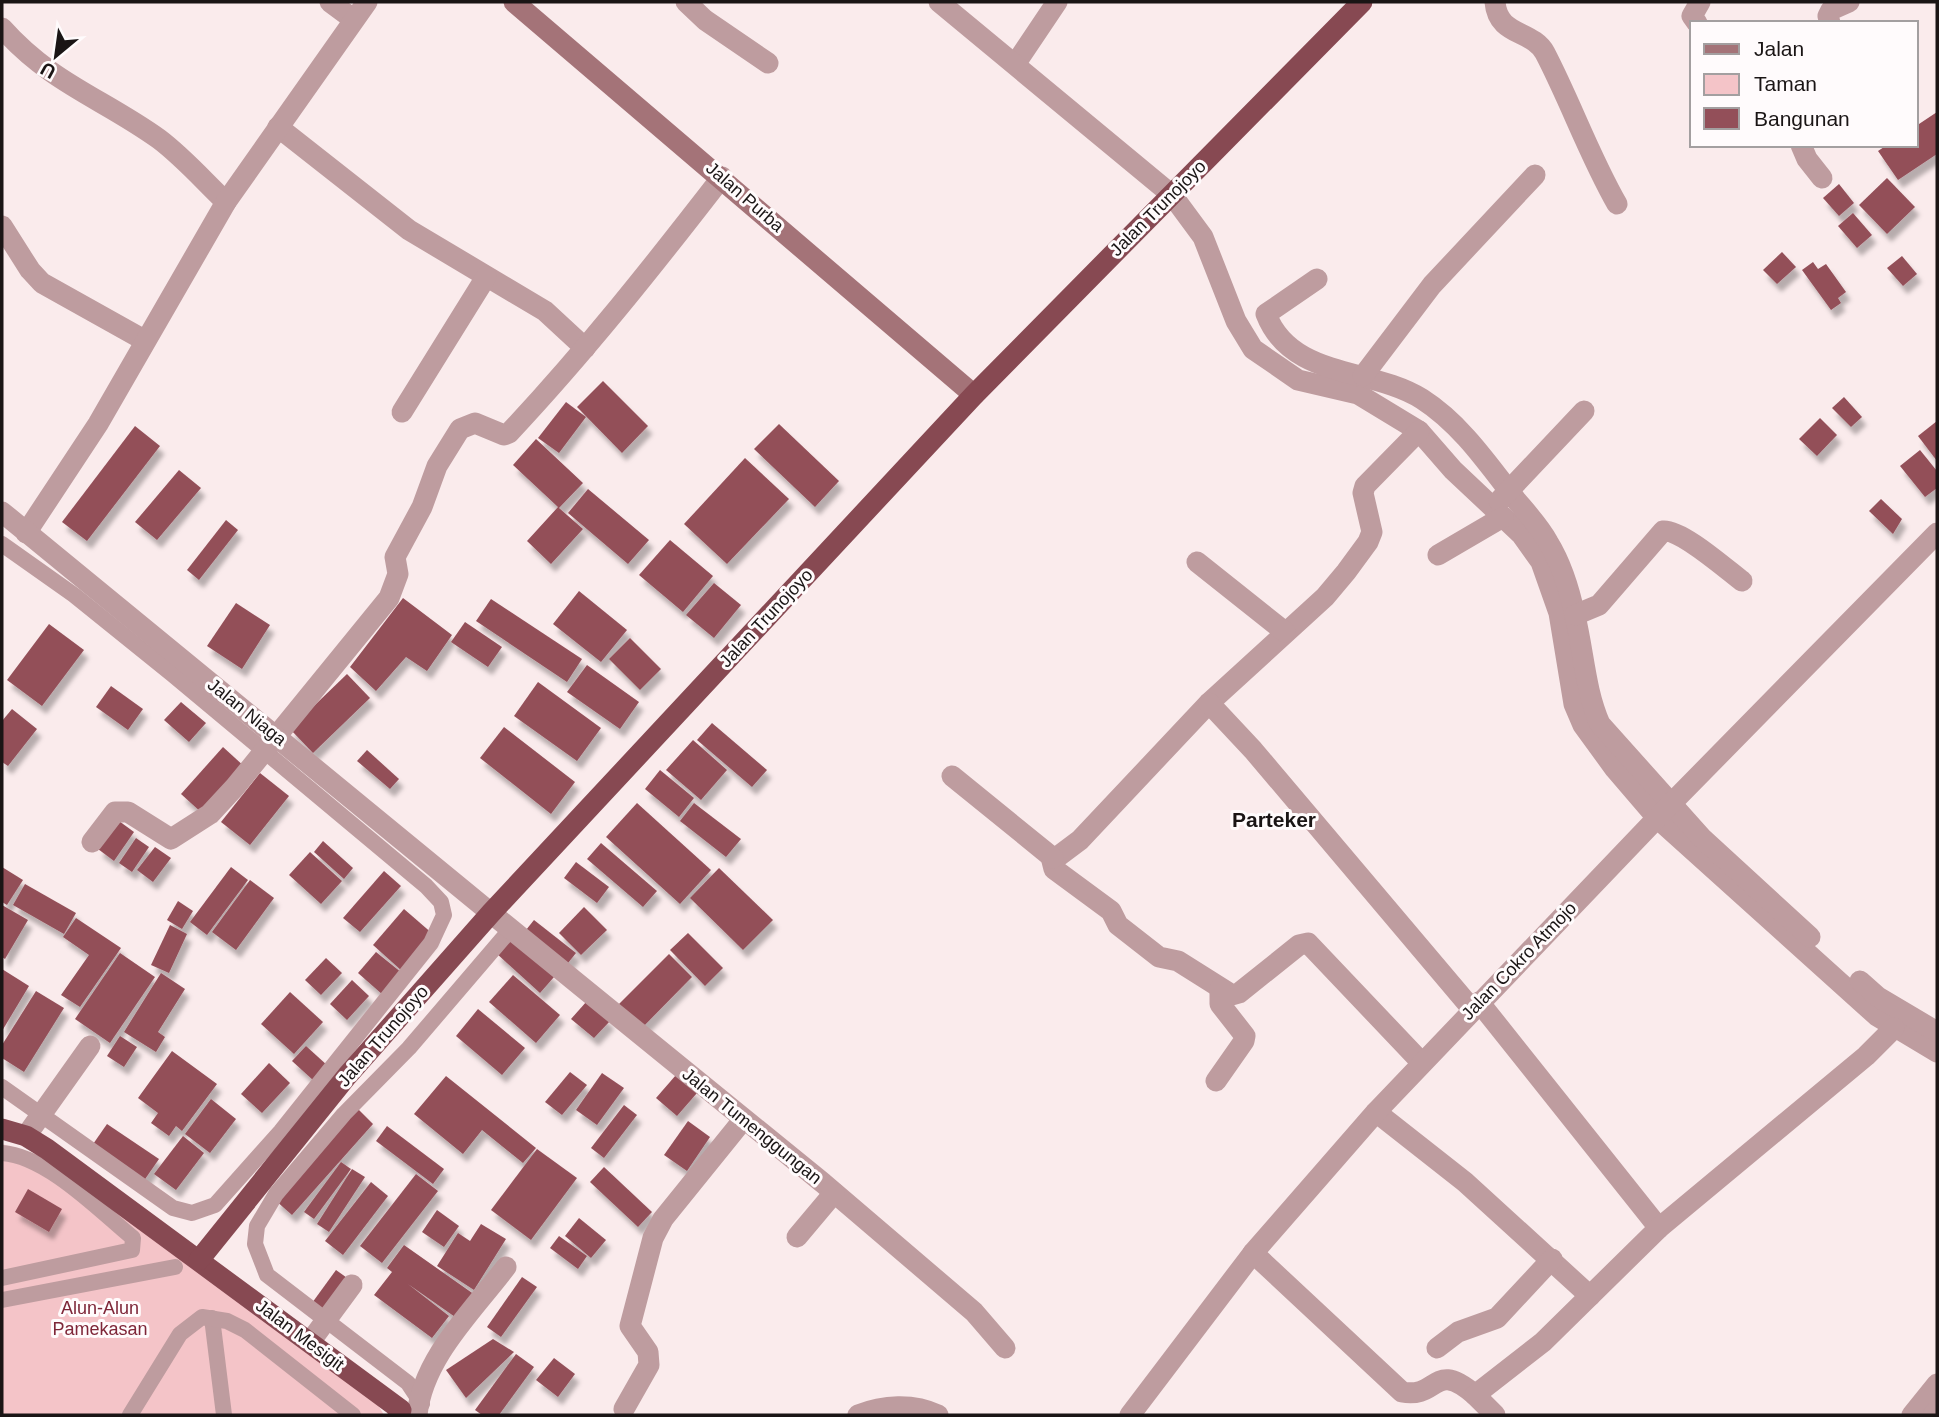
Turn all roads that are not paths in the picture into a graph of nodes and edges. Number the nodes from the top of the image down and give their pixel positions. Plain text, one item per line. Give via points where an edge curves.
1 (330, 2) edge
2 (367, 2) edge
3 (514, 2) edge
4 (686, 2) edge
5 (939, 2) edge
6 (1057, 2) edge
7 (1362, 2) edge
8 (1495, 2) edge
9 (1700, 2) edge
10 (1849, 2) edge
11 (353, 19) junction
12 (1696, 21) edge
13 (1829, 21) edge
14 (2, 27) edge
15 (768, 63) dead end
16 (1016, 63) junction
17 (278, 127) junction
18 (1802, 147) edge
19 (1535, 175) dead end
20 (722, 177) junction
21 (1822, 178) dead end
22 (1172, 195) junction
23 (226, 202) junction
24 (1617, 204) dead end
25 (2, 226) edge
26 (486, 277) junction
27 (1317, 279) dead end
28 (1266, 314) junction
29 (1238, 324) junction
30 (145, 340) junction
31 (585, 348) junction
32 (1363, 376) junction
33 (974, 395) junction
34 (1584, 411) dead end
35 (401, 412) dead end
36 (1419, 431) junction
37 (1502, 503) junction
38 (2, 512) edge
39 (26, 533) junction
40 (1937, 533) edge
41 (2, 544) edge
42 (1438, 555) dead end
43 (1196, 562) dead end
44 (1742, 581) dead end
45 (1561, 595) junction
46 (1575, 615) junction
47 (1285, 632) junction
48 (1209, 703) junction
49 (270, 742) junction
50 (952, 776) dead end
51 (1663, 812) junction
52 (92, 842) dead end
53 (1053, 858) junction
54 (491, 913) junction
55 (510, 930) junction
56 (1849, 981) junction
57 (1220, 989) junction
58 (1476, 1006) junction
59 (1894, 1028) junction
60 (1937, 1032) edge
61 (90, 1046) dead end
62 (1937, 1052) edge
63 (1422, 1063) junction
64 (1216, 1081) dead end
65 (2, 1087) edge
66 (1376, 1112) junction
67 (41, 1114) junction
68 (743, 1120) junction
69 (2, 1129) edge
70 (26, 1136) junction
71 (2, 1153) edge
72 (834, 1193) junction
73 (1659, 1228) junction
74 (797, 1237) dead end
75 (1253, 1253) junction
76 (1552, 1259) junction
77 (199, 1260) junction
78 (175, 1267) dead end
79 (506, 1267) dead end
80 (2, 1278) edge
81 (352, 1285) dead end
82 (1590, 1296) junction
83 (2, 1300) edge
84 (212, 1318) junction
85 (325, 1320) junction
86 (310, 1342) junction
87 (1005, 1348) dead end
88 (1437, 1348) dead end
89 (1937, 1384) edge
90 (1475, 1395) junction
91 (624, 1409) dead end
92 (1937, 1411) edge
93 (411, 1412) edge
94 (130, 1415) edge
95 (224, 1415) edge
96 (354, 1415) edge
97 (858, 1415) edge
98 (938, 1415) edge
99 (1130, 1415) edge
100 (1495, 1415) edge
101 (1912, 1415) edge
102 (1933, 1415) edge

1 - 11 street
2 - 11 street
3 - 20 main road, Jalan Purba
4 - 15 street
5 - 16 street
6 - 16 street
7 - 22 highway, Jalan Trunojoyo
8 - 24 street via 1502,22 1544,52
9 - 12 street via 1692,16
10 - 13 street via 1831,10
11 - 17 street
14 - 23 street via 47,71 159,139
16 - 22 street
17 - 23 street
17 - 26 street via 409,230
18 - 21 street
19 - 32 street via 1432,285
20 - 31 street
20 - 33 main road, Jalan Purba
22 - 29 street via 1203,237
22 - 33 highway, Jalan Trunojoyo
23 - 30 street
25 - 30 street via 30,271 43,283
26 - 31 street via 545,311
26 - 35 street
27 - 28 street
28 - 29 street
28 - 32 street via 1297,355
29 - 36 street via 1253,349 1298,380 1358,394
30 - 39 street via 98,425
31 - 49 street via 509,433 475,423 460,429 436,466 422,507 395,556 397,574 389,598
32 - 37 street via 1423,400 1477,448
33 - 54 highway, Jalan Trunojoyo
34 - 37 street
36 - 37 street via 1453,470
36 - 47 street via 1363,490 1371,521 1368,542 1325,597
37 - 42 street
37 - 45 street via 1547,540
38 - 39 street, Jalan Niaga
39 - 49 street, Jalan Niaga
40 - 51 street, Jalan Cokro Atmojo
41 - 49 street
43 - 47 street
44 - 46 street via 1684,539 1663,531 1599,605
45 - 46 street
45 - 51 street via 1559,613 1574,704 1583,725 1615,769
46 - 51 street via 1590,702 1600,724
47 - 48 street
48 - 53 street via 1080,840
48 - 58 street
49 - 52 street via 210,814 178,836 164,837 122,811 115,812
49 - 54 street, Jalan Niaga
49 - 67 street via 441,902 440,930 281,1131 215,1205 192,1213 173,1208
50 - 53 street
51 - 56 street
51 - 58 street, Jalan Cokro Atmojo
53 - 57 street via 1054,869 1111,911 1118,925 1159,957 1178,961
54 - 55 street, Jalan Tumenggungan
54 - 77 highway, Jalan Trunojoyo via 347,1076
55 - 68 street, Jalan Tumenggungan
55 - 85 street via 409,1048 344,1114 276,1194 257,1226 255,1244 267,1275
56 - 59 street
56 - 60 street
57 - 63 street via 1235,995 1298,945 1308,943
57 - 64 street via 1220,1004 1245,1036
58 - 63 street, Jalan Cokro Atmojo
58 - 73 street
59 - 62 street
59 - 73 street
61 - 67 street
63 - 66 street, Jalan Cokro Atmojo
65 - 67 street
66 - 75 street, Jalan Cokro Atmojo
66 - 76 street via 1437,1158
67 - 70 street
68 - 72 street, Jalan Tumenggungan
68 - 91 street via 663,1219 653,1238 630,1326 648,1352 649,1365
69 - 70 highway, Jalan Mesigit
70 - 77 highway, Jalan Mesigit
71 - 80 street via 46,1168 133,1238 132,1250
72 - 74 street
72 - 87 street, Jalan Tumenggungan via 974,1312
73 - 82 street
75 - 90 street via 1402,1392 1411,1394 1452,1379
75 - 99 street, Jalan Cokro Atmojo
76 - 82 street
76 - 88 street via 1497,1318 1458,1332
77 - 86 highway, Jalan Mesigit
78 - 83 street
79 - 93 street via 432,1365
81 - 85 street
82 - 90 street via 1543,1342
84 - 94 street via 202,1317 180,1334
84 - 95 street
84 - 96 street via 244,1330
85 - 86 street
85 - 93 street via 408,1384
86 - 93 highway, Jalan Mesigit
89 - 101 street
90 - 100 street
92 - 102 street
97 - 98 street via 901,1407

